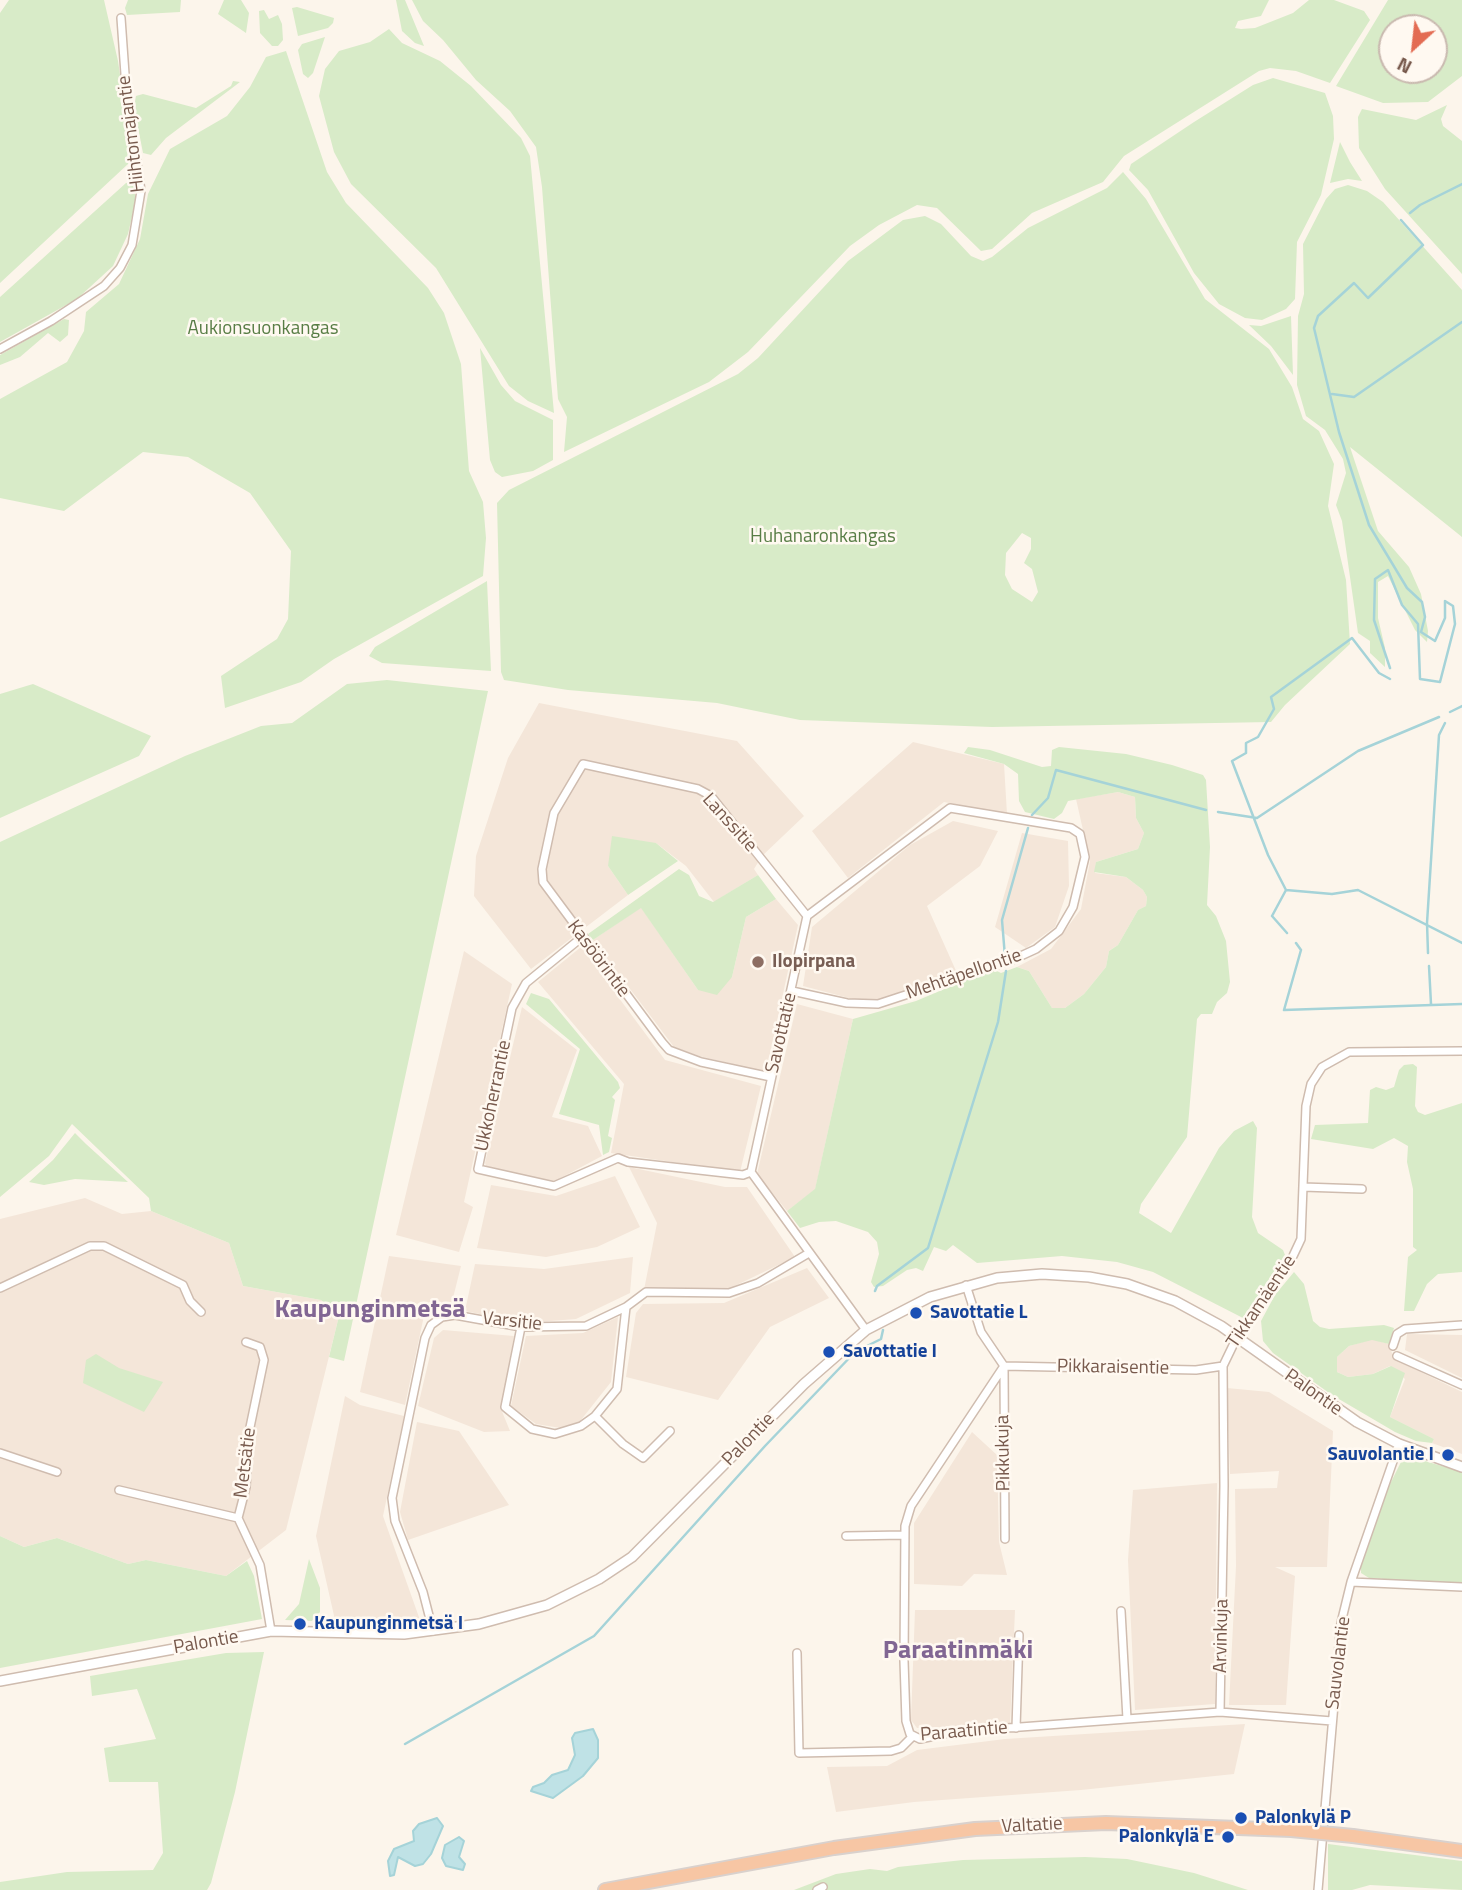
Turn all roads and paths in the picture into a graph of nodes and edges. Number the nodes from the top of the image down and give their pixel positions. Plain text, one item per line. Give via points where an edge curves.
1 (121, 18) dead end
2 (0, 349) edge
3 (583, 764) joint
4 (807, 916) junction
5 (581, 938) junction
6 (792, 991) junction
7 (1462, 1051) edge
8 (771, 1077) junction
9 (751, 1172) junction
10 (1303, 1187) junction
11 (1362, 1189) dead end
12 (809, 1253) junction
13 (966, 1285) junction
14 (0, 1288) edge
15 (626, 1307) junction
16 (201, 1312) dead end
17 (1462, 1325) edge
18 (522, 1327) junction
19 (866, 1329) junction
20 (1237, 1337) junction
21 (246, 1342) dead end
22 (1393, 1346) dead end
23 (1397, 1356) dead end
24 (1004, 1366) junction
25 (1223, 1366) junction
26 (1462, 1385) edge
27 (595, 1416) junction
28 (670, 1431) dead end
29 (1399, 1444) junction
30 (0, 1453) edge
31 (1462, 1467) edge
32 (57, 1472) dead end
33 (119, 1490) dead end
34 (238, 1518) junction
35 (904, 1535) junction
36 (846, 1536) dead end
37 (1005, 1539) dead end
38 (1223, 1560) joint
39 (1351, 1582) junction
40 (1462, 1587) edge
41 (1121, 1611) dead end
42 (433, 1631) junction
43 (271, 1632) junction
44 (1019, 1635) dead end
45 (797, 1653) dead end
46 (0, 1681) edge
47 (1220, 1712) junction
48 (1127, 1719) junction
49 (1332, 1721) junction
50 (1016, 1728) junction
51 (912, 1737) junction
52 (1462, 1851) edge
53 (605, 1890) edge
54 (1318, 1890) edge

1 - 2 street, Hiihtomajantie via 141,191 132,245 104,286
3 - 4 street, Lanssitie via 698,789 711,796
3 - 5 street, Kasöörintie via 554,813 542,869 543,882
4 - 6 street, Savottatie
4 - 6 street, Mehtäpellontie via 950,808 1071,828 1080,834 1086,857 1073,907 1059,931 1036,949 878,1004 847,1003
5 - 8 street, Kasöörintie via 669,1050
5 - 9 street, Ukkoherrantie via 526,983 512,1008 478,1169 554,1186 618,1158 743,1175
6 - 8 street, Savottatie
7 - 10 street, Tikkamäentie via 1363,1050 1339,1055 1322,1066 1311,1084 1306,1106
8 - 9 street, Savottatie
9 - 12 street
10 - 11 street
10 - 20 street, Tikkamäentie via 1303,1230 1298,1248
12 - 15 street, Varsitie via 758,1283 729,1293 646,1292
12 - 19 street
13 - 19 street, Palontie
13 - 20 street, Palontie via 1032,1275 1107,1280 1175,1301
13 - 24 street via 981,1332
14 - 16 street via 90,1246 104,1246 183,1285
15 - 18 street, Varsitie via 586,1326
15 - 27 street via 617,1389
17 - 22 street via 1405,1329 1397,1334
18 - 27 street via 505,1407 532,1429 555,1434
18 - 42 street, Varsitie via 455,1315 431,1325 425,1338 392,1498 395,1521
19 - 42 street, Palontie via 804,1384 632,1557 547,1605 500,1620
20 - 25 street, Tikkamäentie
20 - 29 street, Palontie via 1322,1400
21 - 34 street, Metsätie via 260,1347 264,1360
23 - 26 street
24 - 25 street, Pikkaraisentie via 1196,1370
24 - 35 street, Paraatintie via 911,1506
24 - 37 street, Pikkukuja
25 - 38 street, Tikkamäentie
27 - 28 street via 643,1458
29 - 31 street, Palontie
29 - 39 street, Sauvolantie
30 - 32 street
33 - 34 street
34 - 43 street, Metsätie via 260,1564
35 - 36 street
35 - 51 street, Paraatintie via 906,1721
38 - 47 street, Arvinkuja
39 - 40 street
39 - 49 street, Sauvolantie via 1341,1623
41 - 48 street
42 - 43 street, Palontie via 386,1635
43 - 46 street, Palontie
44 - 50 street
45 - 51 street via 799,1753 883,1752 901,1748
47 - 48 street, Paraatintie
47 - 49 street, Paraatintie
48 - 50 street, Paraatintie
49 - 54 street, Sauvolantie
50 - 51 street, Paraatintie
52 - 53 highway, Valtatie, bridge via 1291,1830 1106,1823 975,1829 834,1848

